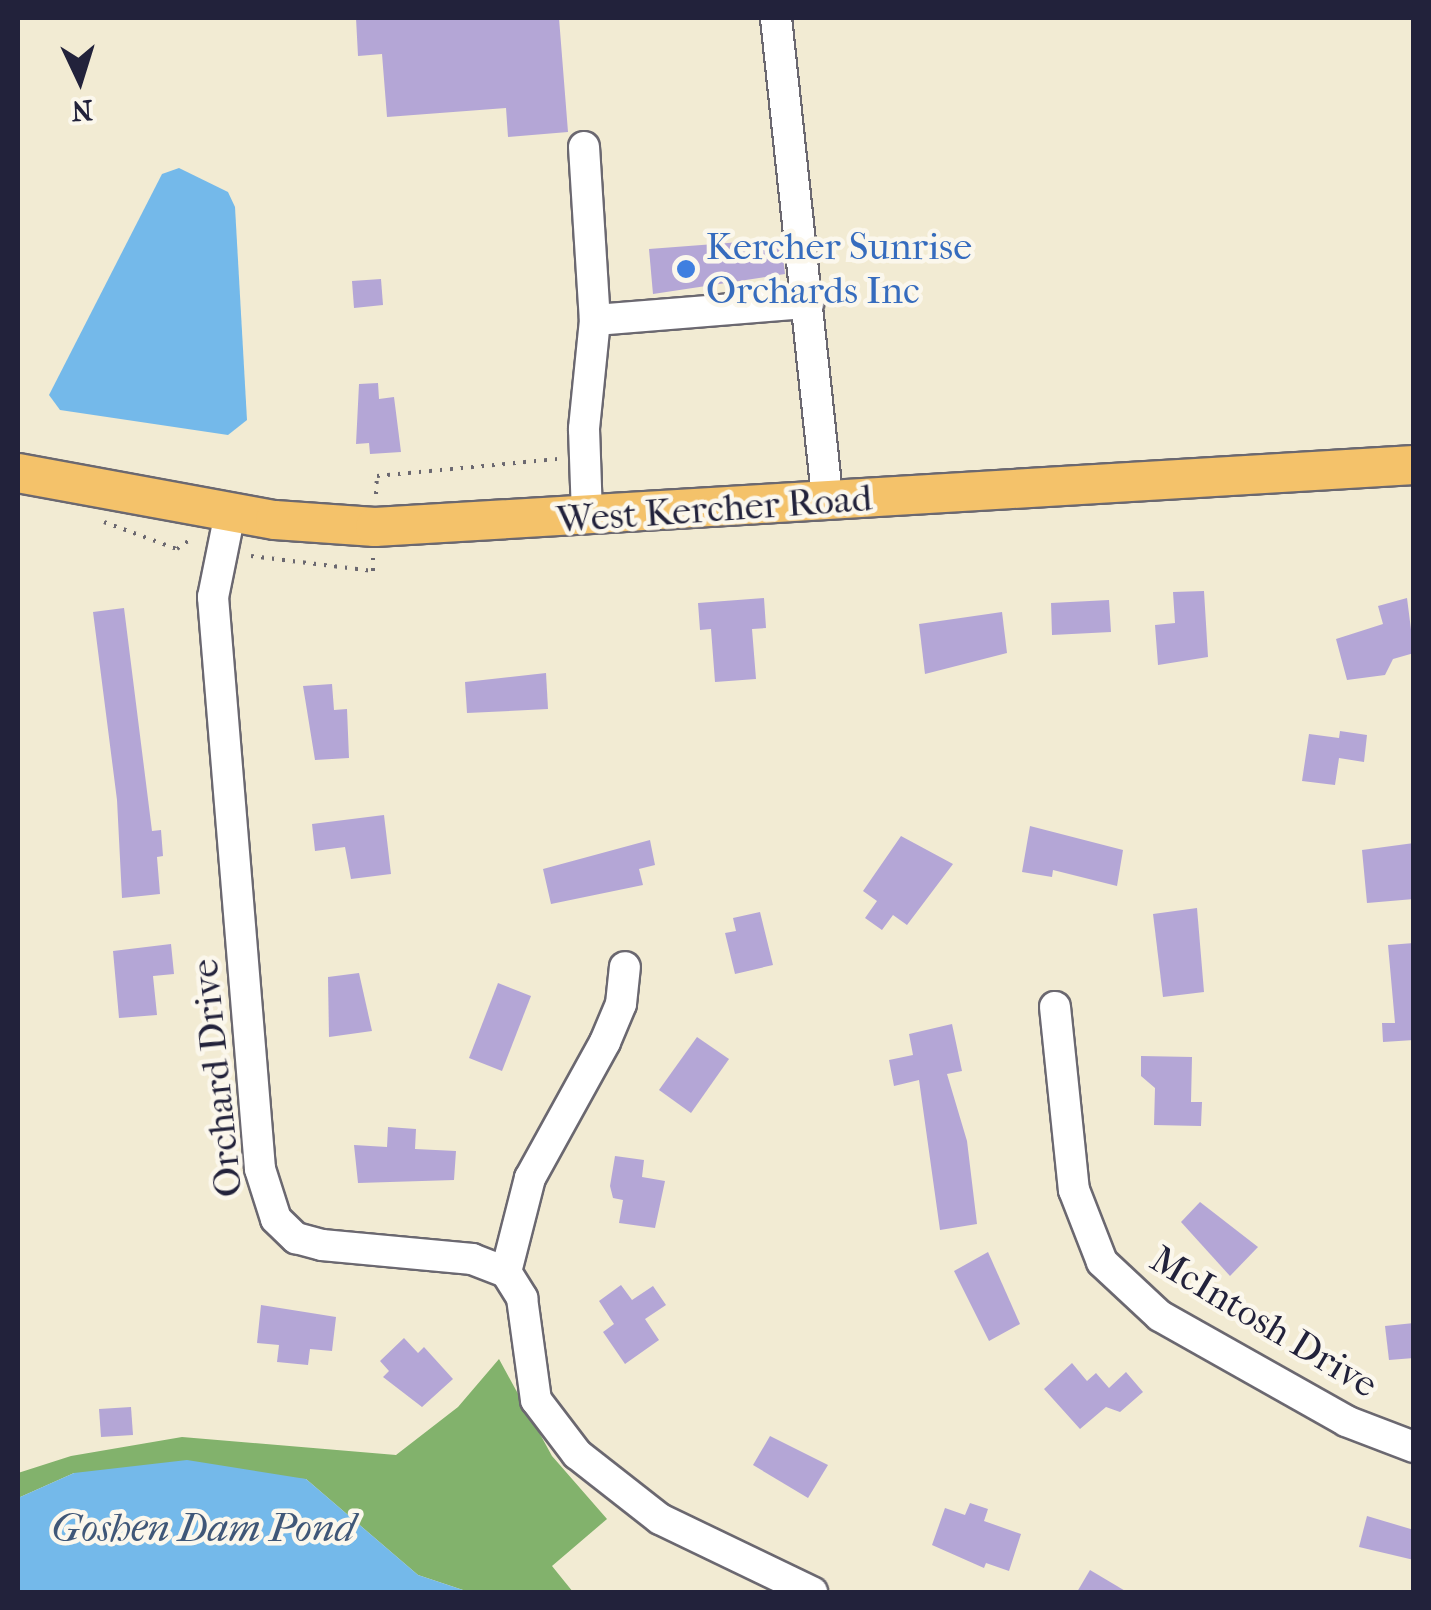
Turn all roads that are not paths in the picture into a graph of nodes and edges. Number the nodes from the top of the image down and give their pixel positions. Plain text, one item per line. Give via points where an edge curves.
1 (776, 18) edge
2 (584, 147) dead end
3 (808, 303) junction
4 (595, 320) junction
5 (1414, 466) edge
6 (18, 473) edge
7 (828, 501) junction
8 (230, 513) junction
9 (587, 516) junction
10 (625, 967) dead end
11 (1055, 1007) dead end
12 (506, 1272) junction
13 (1414, 1447) edge
14 (812, 1592) edge

1 - 3 street
2 - 4 street
3 - 4 street
3 - 7 street
4 - 9 street
5 - 7 main road, West Kercher Road
6 - 8 main road, West Kercher Road
7 - 9 main road, West Kercher Road
8 - 9 main road, West Kercher Road via 375,528
8 - 12 street, Orchard Drive via 213,597 266,1200 296,1238 472,1259
10 - 12 street via 621,1004 605,1042 530,1178
11 - 13 street, McIntosh Drive via 1074,1190 1102,1262 1160,1316 1346,1421
12 - 14 street via 522,1298 536,1400 578,1454 660,1519

